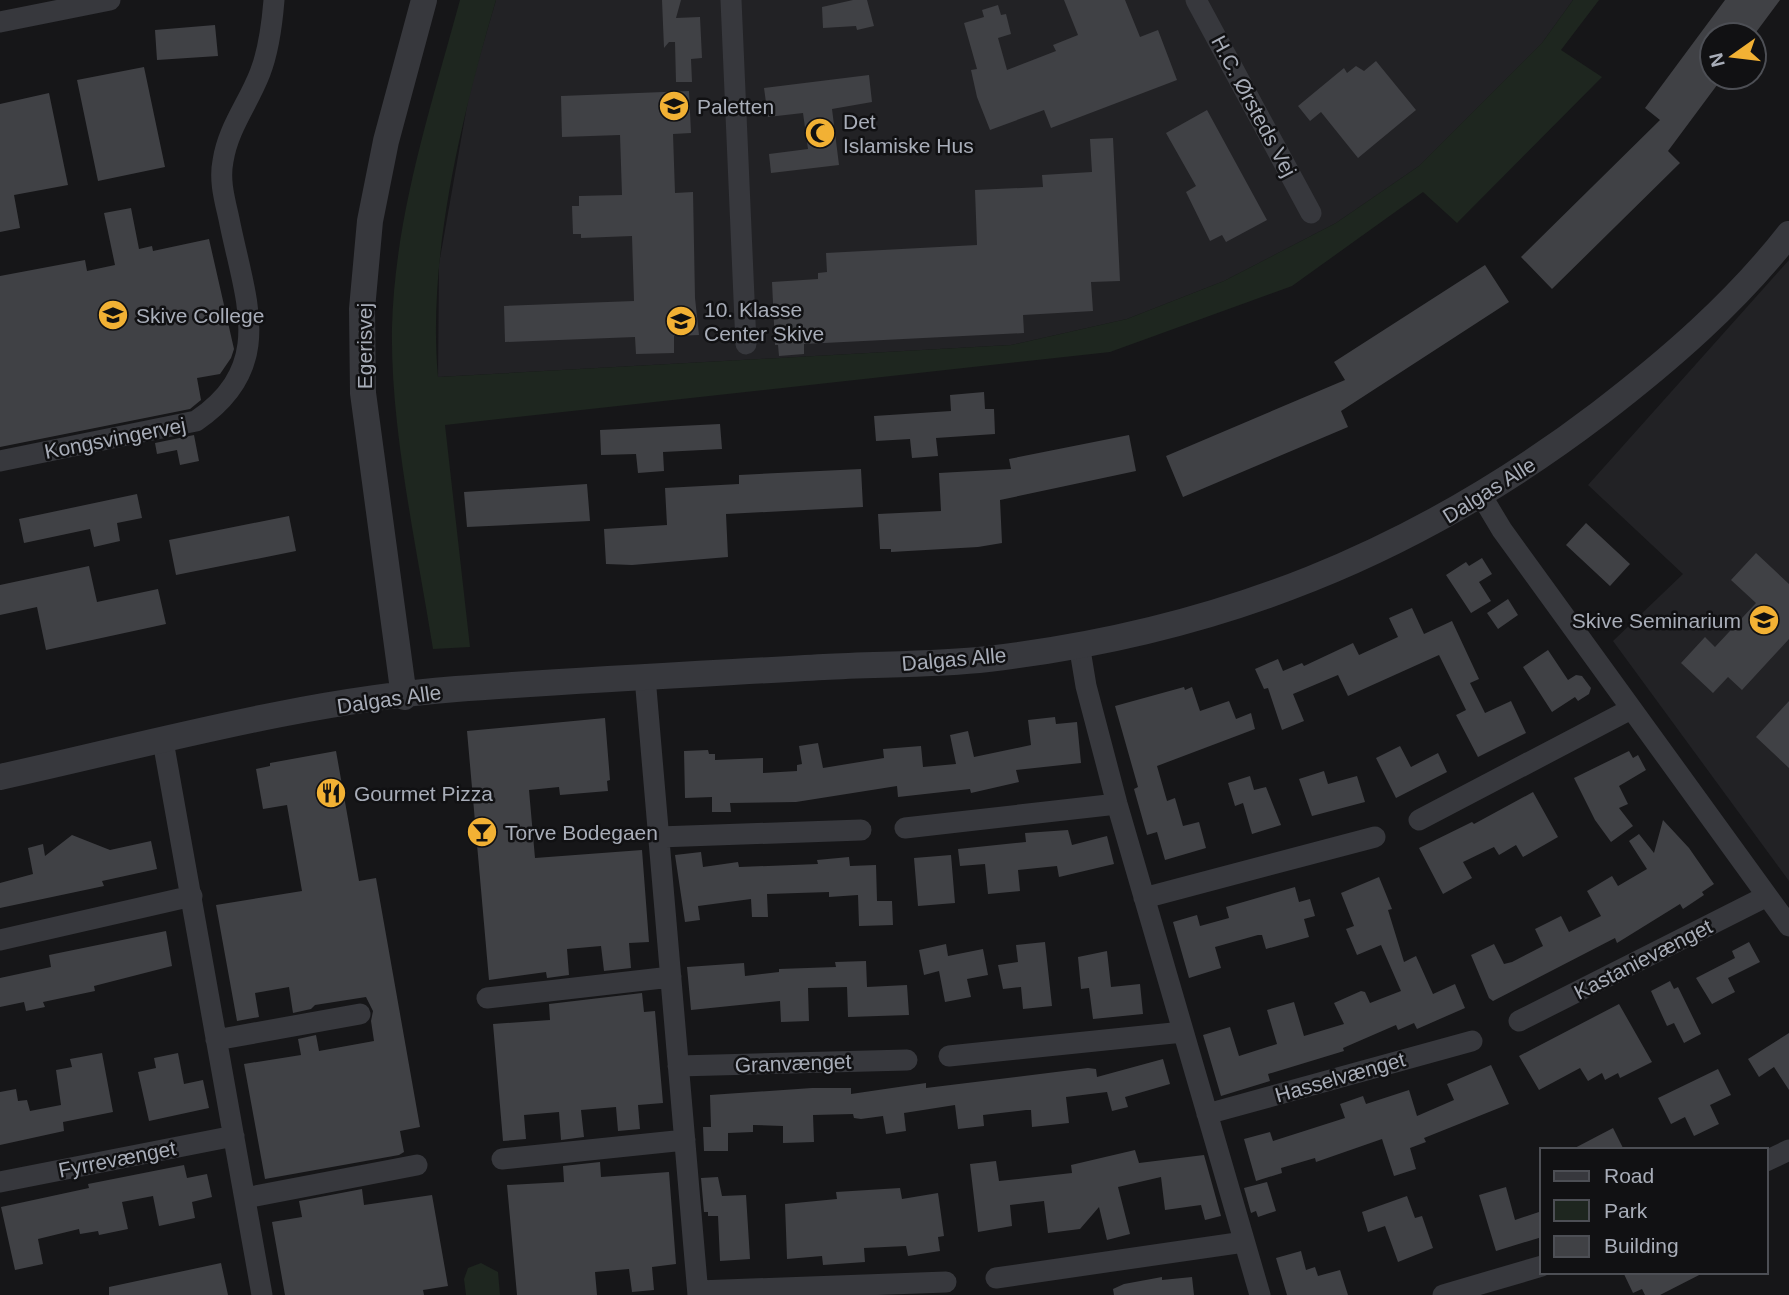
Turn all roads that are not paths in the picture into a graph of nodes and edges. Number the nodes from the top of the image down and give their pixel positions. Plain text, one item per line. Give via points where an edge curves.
1 (110, 0) edge
2 (274, 0) edge
3 (424, 0) edge
4 (731, 0) edge
5 (1196, 0) edge
6 (0, 22) edge
7 (1311, 213) dead end
8 (1789, 234) edge
9 (746, 344) dead end
10 (0, 461) edge
11 (1482, 495) junction
12 (1079, 645) junction
13 (645, 677) junction
14 (404, 696) junction
15 (1631, 709) junction
16 (163, 741) junction
17 (0, 777) edge
18 (1117, 804) junction
19 (1419, 820) dead end
20 (905, 828) dead end
21 (861, 830) dead end
22 (659, 837) junction
23 (1375, 837) dead end
24 (192, 896) junction
25 (1768, 897) junction
26 (1144, 898) junction
27 (1789, 926) edge
28 (0, 940) edge
29 (671, 977) junction
30 (487, 998) dead end
31 (360, 1014) dead end
32 (1519, 1021) dead end
33 (1183, 1032) junction
34 (216, 1040) junction
35 (1472, 1041) dead end
36 (949, 1056) dead end
37 (907, 1060) dead end
38 (678, 1066) junction
39 (1207, 1114) junction
40 (234, 1136) junction
41 (685, 1140) junction
42 (1789, 1150) edge
43 (502, 1159) dead end
44 (1768, 1160) edge
45 (417, 1165) dead end
46 (0, 1182) edge
47 (244, 1198) junction
48 (1244, 1242) junction
49 (1540, 1267) edge
50 (996, 1278) dead end
51 (946, 1282) dead end
52 (698, 1293) edge
53 (262, 1295) edge
54 (1260, 1295) edge
55 (1443, 1295) edge

1 - 6 street
2 - 10 street, Kongsvingervej via 260,74 232,126 222,162 222,190 250,321 248,356 237,384 220,405 196,421
3 - 14 street, Egerisvej via 386,141 370,221 362,309 363,393
4 - 9 street
5 - 7 street, H.C. Ørsteds Vej
8 - 11 street, Dalgas Alle via 1700,331 1637,386
11 - 12 street, Dalgas Alle via 1410,536 1285,590 1173,624
11 - 15 street
12 - 13 street, Dalgas Alle via 986,659
12 - 18 street
13 - 14 street, Dalgas Alle
13 - 22 street
14 - 16 street, Dalgas Alle via 267,718
15 - 19 street
15 - 25 street
16 - 17 street, Dalgas Alle
16 - 24 street
18 - 20 street
18 - 26 street
21 - 22 street
22 - 29 street
23 - 26 street
24 - 28 street
24 - 34 street
25 - 27 street
25 - 32 street, Kastanievænget
26 - 33 street
29 - 30 street
29 - 38 street
31 - 34 street
33 - 36 street
33 - 39 street
34 - 40 street
35 - 39 street, Hasselvænget
37 - 38 street, Granvænget
38 - 41 street
39 - 48 street
40 - 46 street, Fyrrevænget
40 - 47 street
41 - 43 street
41 - 52 street
42 - 44 street
45 - 47 street
47 - 53 street
48 - 50 street
48 - 54 street
49 - 55 street
51 - 52 street

